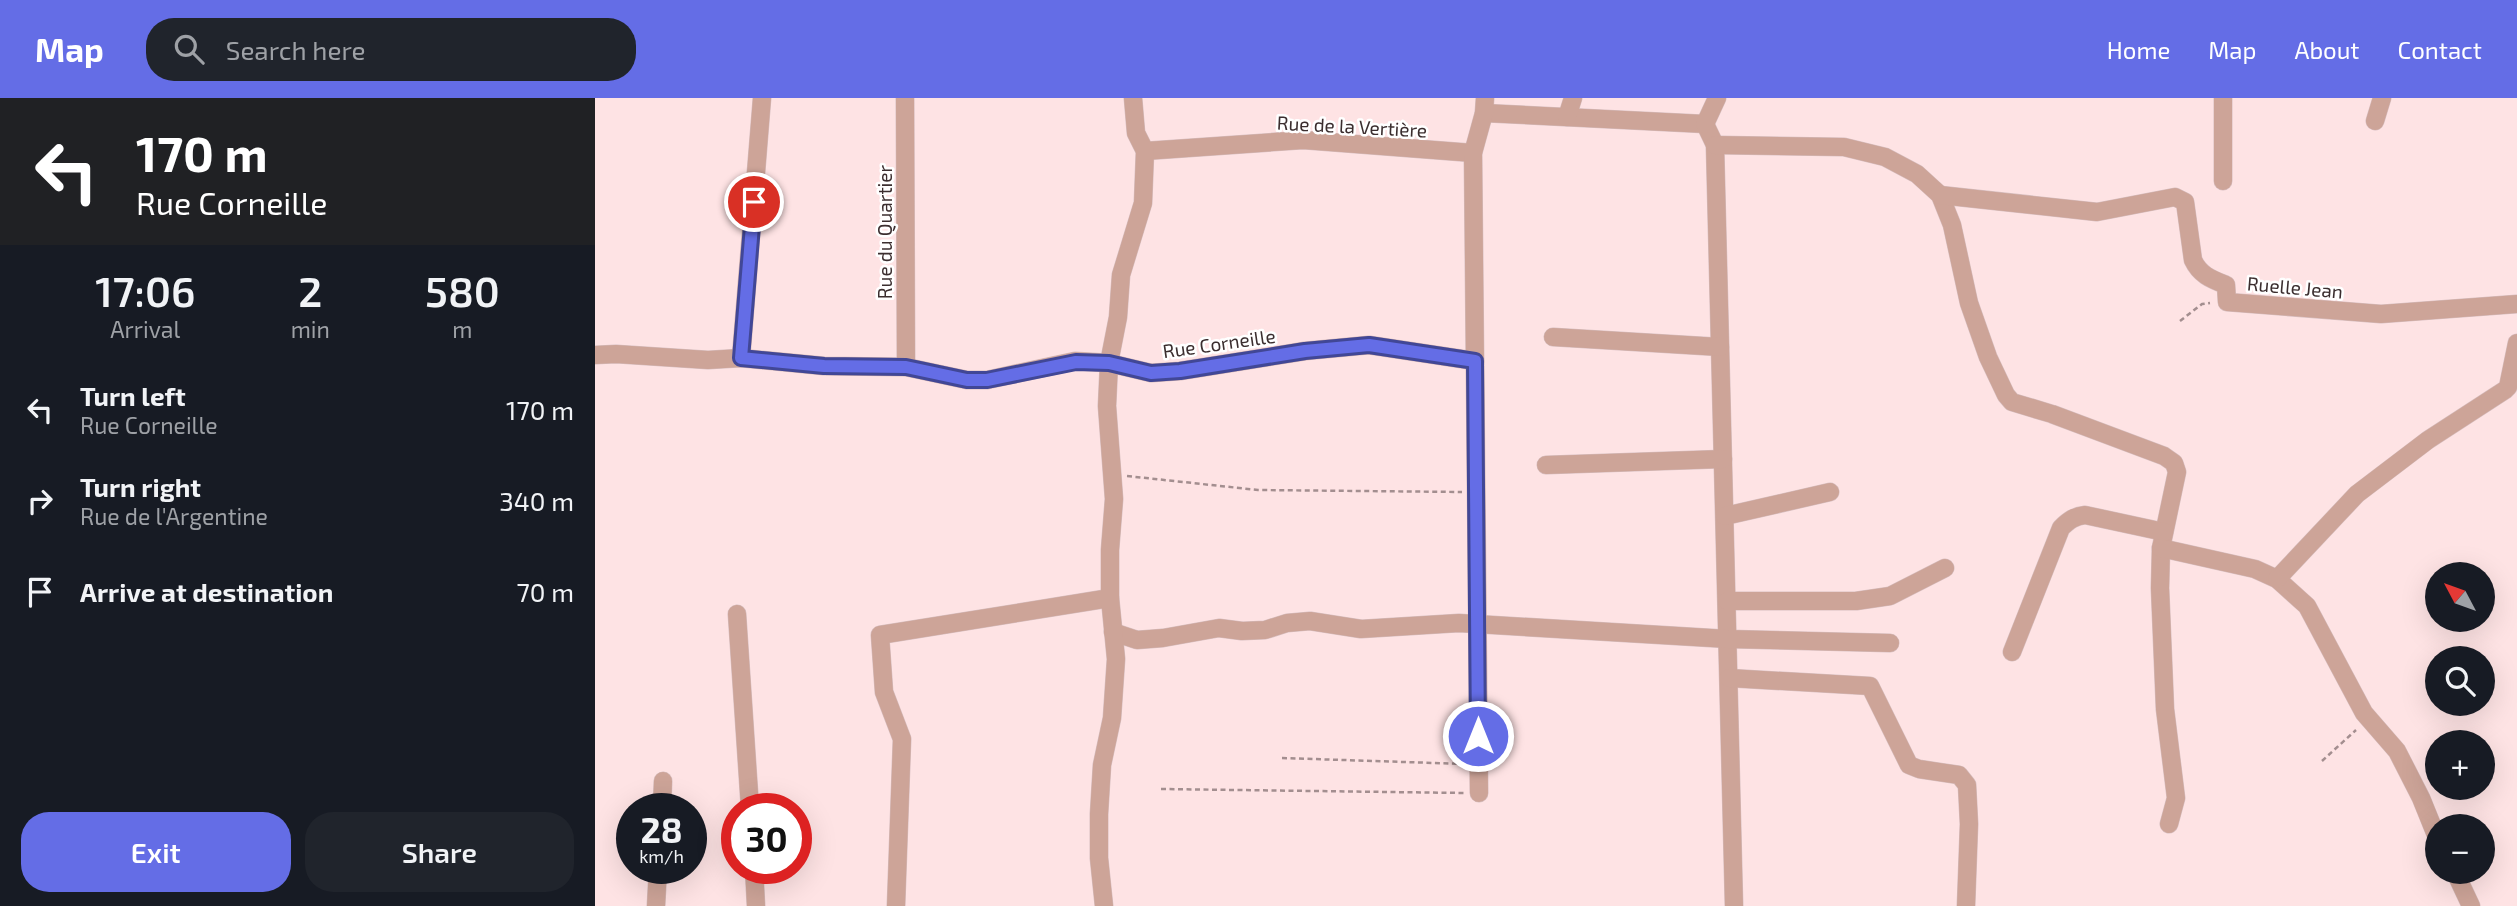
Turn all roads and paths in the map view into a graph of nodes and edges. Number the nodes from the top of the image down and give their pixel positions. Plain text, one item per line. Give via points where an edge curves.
1 (762, 98) edge
2 (905, 98) edge
3 (1133, 98) edge
4 (1573, 98) edge
5 (1717, 98) edge
6 (2223, 98) edge
7 (2382, 98) edge
8 (1484, 106) edge
9 (1567, 117) junction
10 (2375, 121) dead end
11 (1705, 124) junction
12 (1715, 145) junction
13 (1145, 151) junction
14 (1473, 153) junction
15 (2223, 181) dead end
16 (1940, 195) junction
17 (2227, 302) junction
18 (2517, 304) edge
19 (2180, 321) dead end
20 (1553, 337) dead end
21 (2517, 343) edge
22 (1720, 347) junction
23 (595, 355) edge
24 (741, 358) junction
25 (1475, 361) junction
26 (1109, 363) junction
27 (906, 367) junction
28 (1723, 459) junction
29 (1546, 465) dead end
30 (1112, 475) junction
31 (1476, 492) junction
32 (1830, 492) dead end
33 (1725, 516) junction
34 (2162, 540) junction
35 (1945, 568) dead end
36 (2277, 579) junction
37 (1110, 598) junction
38 (1727, 601) junction
39 (737, 614) dead end
40 (1478, 624) junction
41 (1113, 632) junction
42 (1728, 639) junction
43 (1890, 643) dead end
44 (2011, 652) dead end
45 (1728, 678) junction
46 (2368, 718) junction
47 (1282, 758) dead end
48 (2322, 761) dead end
49 (1478, 764) junction
50 (663, 781) dead end
51 (1161, 789) dead end
52 (662, 793) edge
53 (749, 793) edge
54 (1479, 793) joint
55 (2427, 814) edge
56 (2169, 824) dead end
57 (657, 884) edge
58 (755, 884) edge
59 (2461, 884) edge
60 (656, 906) edge
61 (756, 906) edge
62 (895, 906) edge
63 (1104, 906) edge
64 (1734, 906) edge
65 (1966, 906) edge
66 (2471, 906) edge

1 - 24 street
2 - 27 street, Rue du Quartier
3 - 13 street via 1136,133
4 - 9 street
5 - 11 street
6 - 15 street
7 - 10 street
8 - 9 street
8 - 14 street
9 - 11 street
11 - 12 street
12 - 16 street via 1844,147 1885,157 1917,174
12 - 22 street
13 - 14 street, Rue de la Vertière via 1303,140
13 - 26 street via 1143,203 1121,275
14 - 25 street
16 - 17 street, Ruelle Jean via 2097,212 2181,198 2193,260 2204,276 2226,285
16 - 34 street via 1952,225 1969,303 2006,395 2012,402 2174,463 2177,472
17 - 18 street, Ruelle Jean via 2381,314
17 - 19 path via 2202,304
20 - 22 street
21 - 36 street via 2505,390 2357,494
22 - 28 street
23 - 24 street, Rue Corneille
24 - 27 street, Rue Corneille
25 - 26 street, Rue Corneille via 1369,345 1180,371 1151,373
25 - 31 street
26 - 27 street, Rue Corneille via 1076,362 987,380
26 - 30 street
28 - 29 street
28 - 33 street
30 - 31 path via 1258,490
30 - 37 street
31 - 40 street
32 - 33 street
33 - 38 street
34 - 36 street
34 - 44 street via 2085,515 2067,522
34 - 56 street via 2165,709 2176,798
35 - 38 street via 1890,596 1856,601
36 - 46 street via 2307,606
37 - 41 street
37 - 62 street via 880,635 884,692 902,739
38 - 42 street
39 - 53 street
40 - 41 street via 1361,629 1310,621 1265,630 1219,628 1137,640
40 - 42 street
40 - 49 street
41 - 63 street via 1112,718 1102,765 1099,814
42 - 43 street
42 - 45 street
45 - 64 street
45 - 65 street via 1870,686 1909,765 1959,775 1966,785
46 - 48 path
46 - 55 street via 2397,751
47 - 49 path
49 - 54 street
50 - 52 street
51 - 54 path
57 - 60 street
58 - 61 street
59 - 66 street

